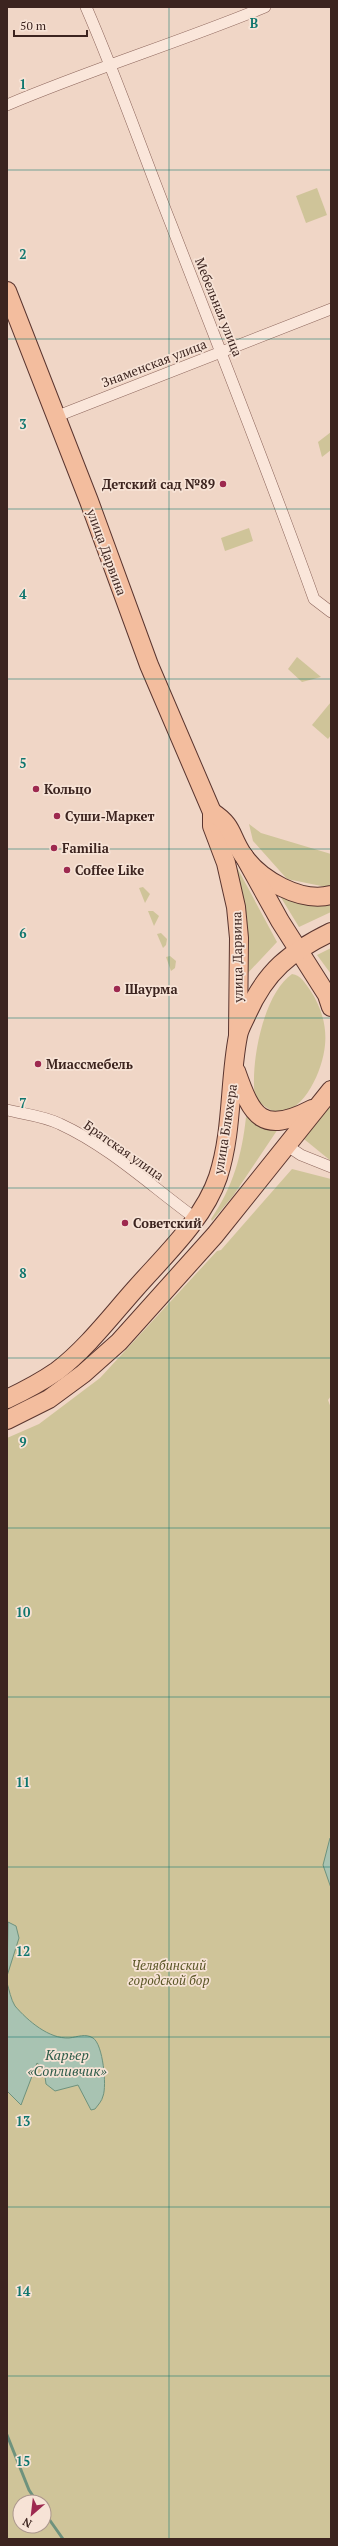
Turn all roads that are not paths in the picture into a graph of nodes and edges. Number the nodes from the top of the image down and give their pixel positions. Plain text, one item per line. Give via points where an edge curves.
1 (86, 7) edge
2 (266, 7) edge
3 (111, 64) junction
4 (7, 105) edge
5 (7, 290) edge
6 (331, 309) edge
7 (222, 352) junction
8 (55, 417) junction
9 (331, 612) edge
10 (212, 812) junction
11 (244, 856) junction
12 (331, 895) edge
13 (331, 932) edge
14 (297, 950) junction
15 (331, 1007) edge
16 (238, 1034) junction
17 (235, 1066) junction
18 (331, 1090) edge
19 (318, 1106) junction
20 (7, 1110) edge
21 (286, 1145) junction
22 (331, 1167) edge
23 (195, 1218) junction
24 (7, 1399) edge
25 (7, 1420) edge

1 - 3 street, Мебельная улица
2 - 3 street via 163,48
3 - 4 street
3 - 7 street, Мебельная улица
5 - 8 main road, улица Дарвина
6 - 7 street, Знаменская улица
7 - 8 street, Знаменская улица
7 - 9 street, Мебельная улица via 314,599
8 - 10 main road, улица Дарвина via 149,665
10 - 11 main road, улица Дарвина via 226,821
10 - 16 main road, улица Дарвина via 212,826 226,863 236,907 239,938
11 - 12 main road, улица Дарвина via 272,882 286,890 302,895
11 - 14 main road
13 - 14 main road, улица Блюхера
14 - 15 main road via 327,995
14 - 16 main road, улица Блюхера via 281,962 264,982
16 - 17 main road, улица Блюхера
17 - 19 main road via 247,1103 255,1114 264,1119 293,1119
17 - 23 main road, улица Блюхера via 218,1176 212,1192
18 - 19 main road
19 - 21 main road
20 - 23 street, Братская улица via 59,1123 77,1133 110,1154
21 - 22 street via 301,1155
21 - 25 main road via 202,1252 119,1342 83,1374 49,1399
23 - 24 main road, улица Блюхера via 88,1343 57,1370 25,1391

